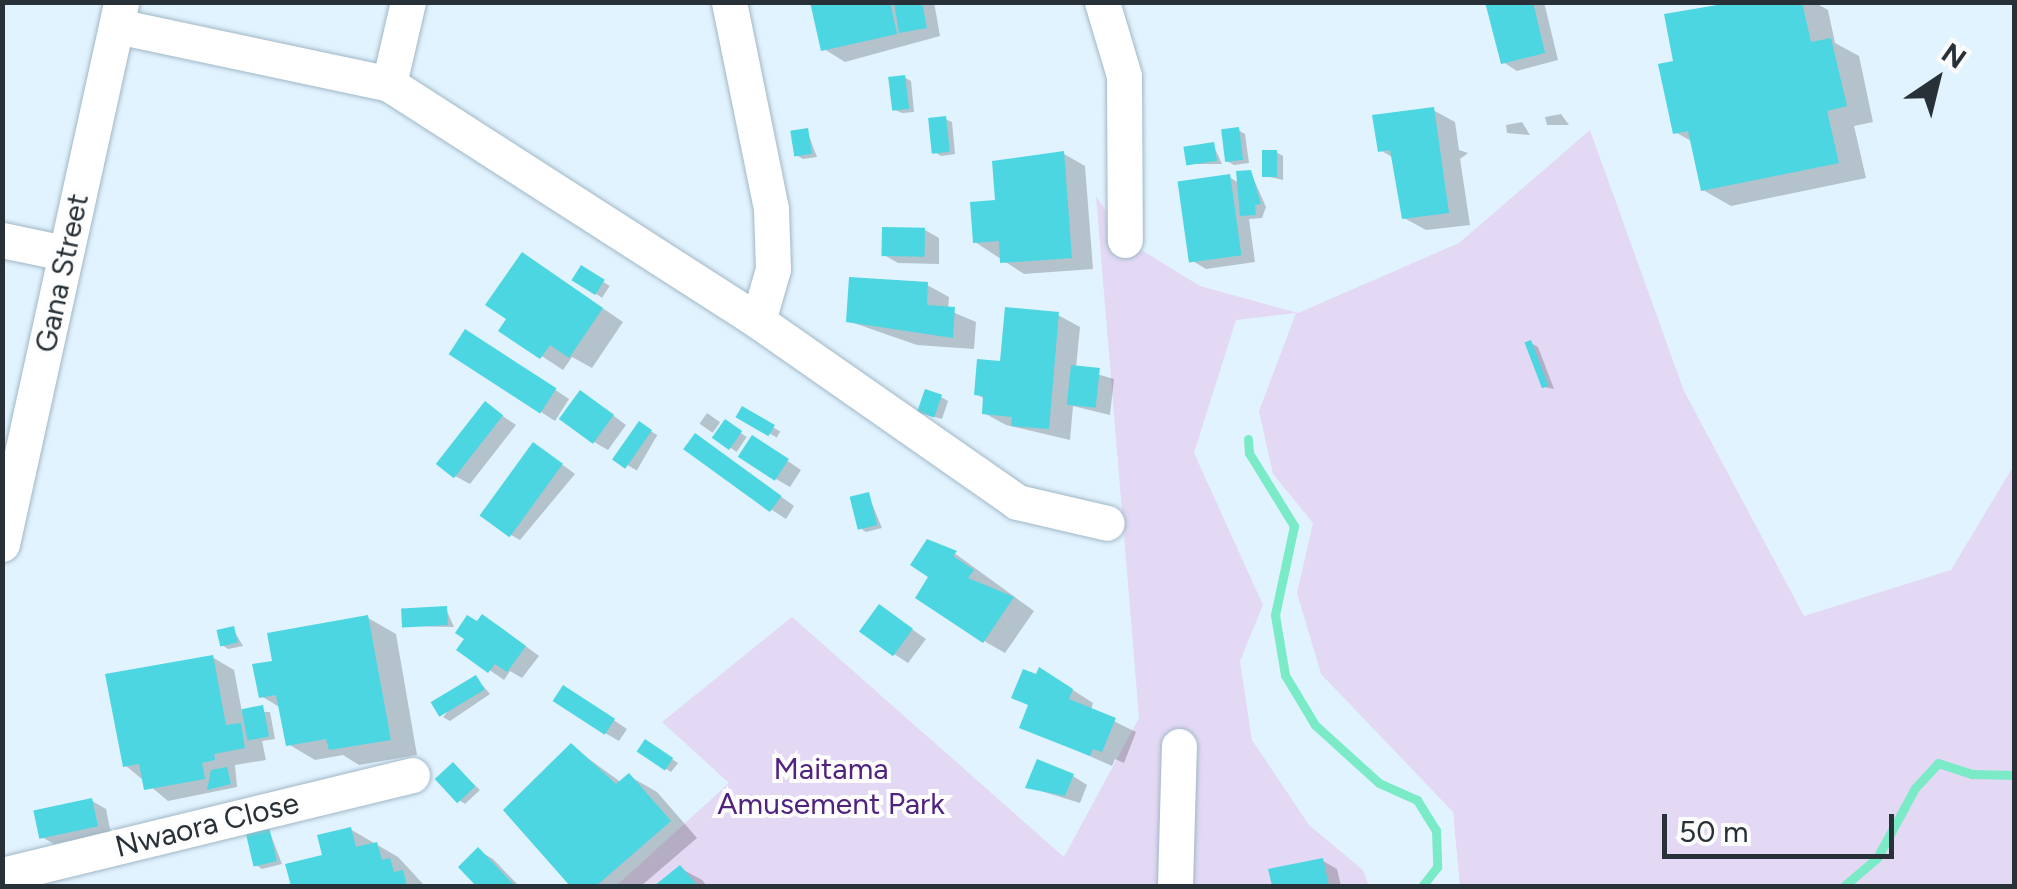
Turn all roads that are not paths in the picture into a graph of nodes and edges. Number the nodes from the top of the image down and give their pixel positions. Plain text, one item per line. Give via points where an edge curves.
1 (408, 2) edge
2 (729, 2) edge
3 (1102, 2) edge
4 (119, 14) edge
5 (389, 84) junction
6 (2, 240) edge
7 (1125, 240) dead end
8 (64, 253) junction
9 (758, 322) junction
10 (1107, 523) dead end
11 (2, 544) edge
12 (1179, 746) dead end
13 (412, 774) dead end
14 (2, 874) edge
15 (1176, 886) edge

1 - 5 street
2 - 9 street via 771,210 772,269
3 - 7 street via 1124,76
4 - 5 street
4 - 8 street, Gana Street
5 - 9 street
6 - 8 street
8 - 11 street, Gana Street
9 - 10 street via 1018,502
12 - 15 street
13 - 14 street, Nwaora Close

